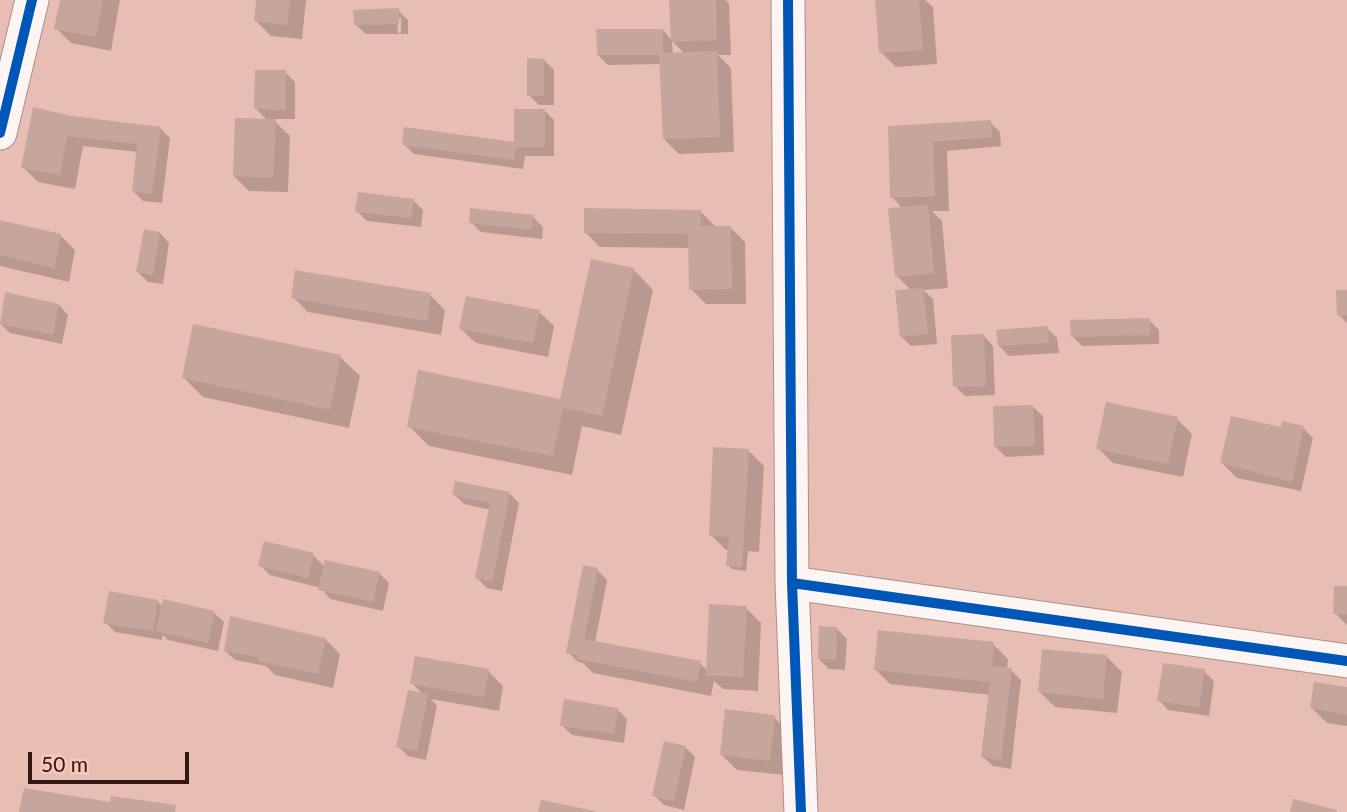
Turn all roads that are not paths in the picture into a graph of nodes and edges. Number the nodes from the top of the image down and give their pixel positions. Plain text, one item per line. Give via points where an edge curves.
1 (32, 0) edge
2 (788, 0) edge
3 (0, 133) edge
4 (792, 583) junction
5 (1347, 661) edge
6 (802, 812) edge

1 - 3 street
2 - 4 street
4 - 5 street
4 - 6 street

